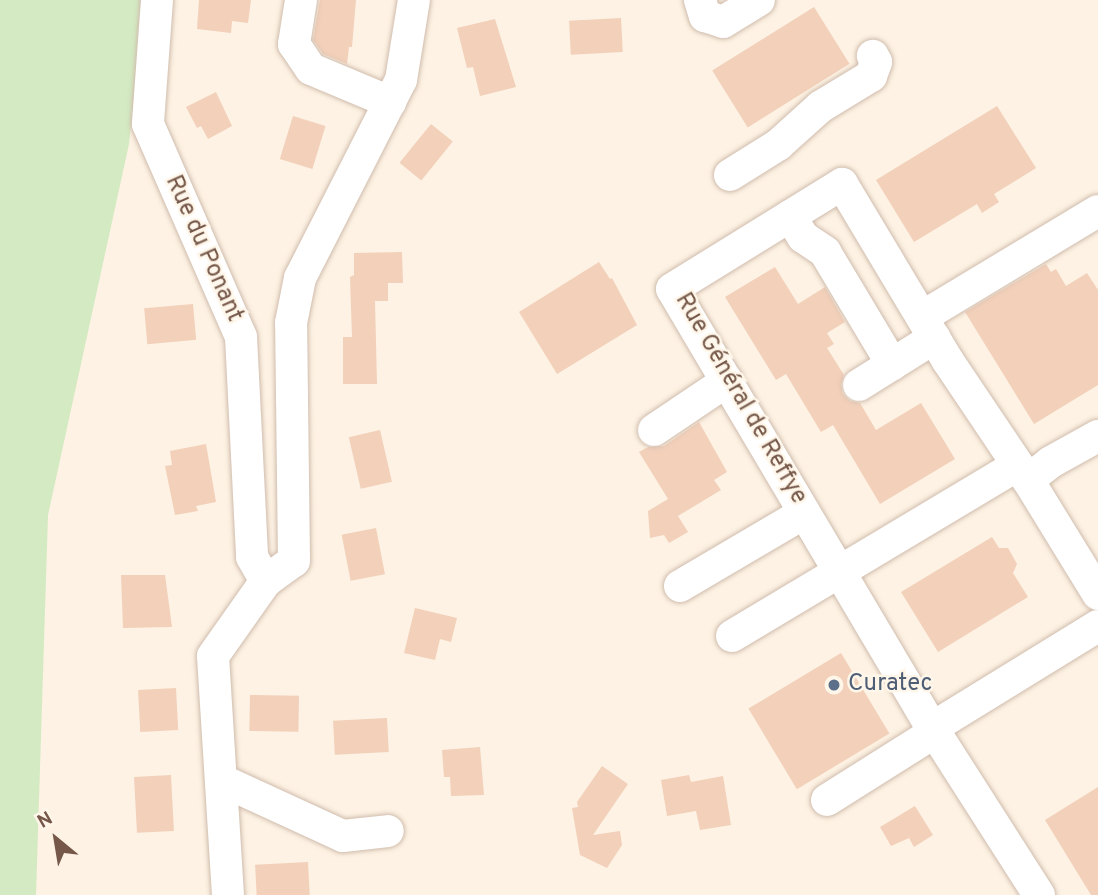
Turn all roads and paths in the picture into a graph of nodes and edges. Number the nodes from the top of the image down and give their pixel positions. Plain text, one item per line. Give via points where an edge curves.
1 (157, 0) edge
2 (300, 0) edge
3 (414, 0) edge
4 (759, 0) edge
5 (703, 8) edge
6 (873, 56) dead end
7 (390, 102) junction
8 (730, 176) dead end
9 (790, 216) junction
10 (1094, 224) edge
11 (928, 328) junction
12 (892, 364) junction
13 (727, 382) junction
14 (859, 386) dead end
15 (653, 430) dead end
16 (1098, 436) edge
17 (1098, 459) edge
18 (1023, 472) junction
19 (804, 513) junction
20 (839, 570) junction
21 (266, 581) junction
22 (680, 586) dead end
23 (1098, 594) edge
24 (1098, 626) edge
25 (732, 636) dead end
26 (933, 730) junction
27 (221, 780) junction
28 (827, 800) dead end
29 (388, 831) dead end
30 (228, 895) edge
31 (1039, 895) edge

1 - 21 street, Rue du Ponant via 148,124 242,337 252,557
2 - 7 street via 294,44 311,69
3 - 7 street via 401,80
4 - 5 street via 723,22
6 - 8 street via 876,62 871,76 820,107 778,145
7 - 21 street via 300,278 291,323 294,561
9 - 11 street, Rue Général de Reffye via 842,184
9 - 12 street via 803,237 825,252
9 - 13 street, Rue Général de Reffye via 672,289
10 - 11 street
11 - 12 street
11 - 18 street, Rue Général de Reffye
12 - 14 street
13 - 15 street
13 - 19 street, Rue Général de Reffye
16 - 18 street
17 - 18 street
18 - 20 street
18 - 23 street, Rue Général de Reffye
19 - 20 street, Rue Général de Reffye
19 - 22 street
20 - 25 street
20 - 26 street, Rue Général de Reffye
21 - 27 street via 213,656
24 - 26 street
26 - 28 street
26 - 31 street, Rue Général de Reffye
27 - 29 street via 343,835
27 - 30 street

